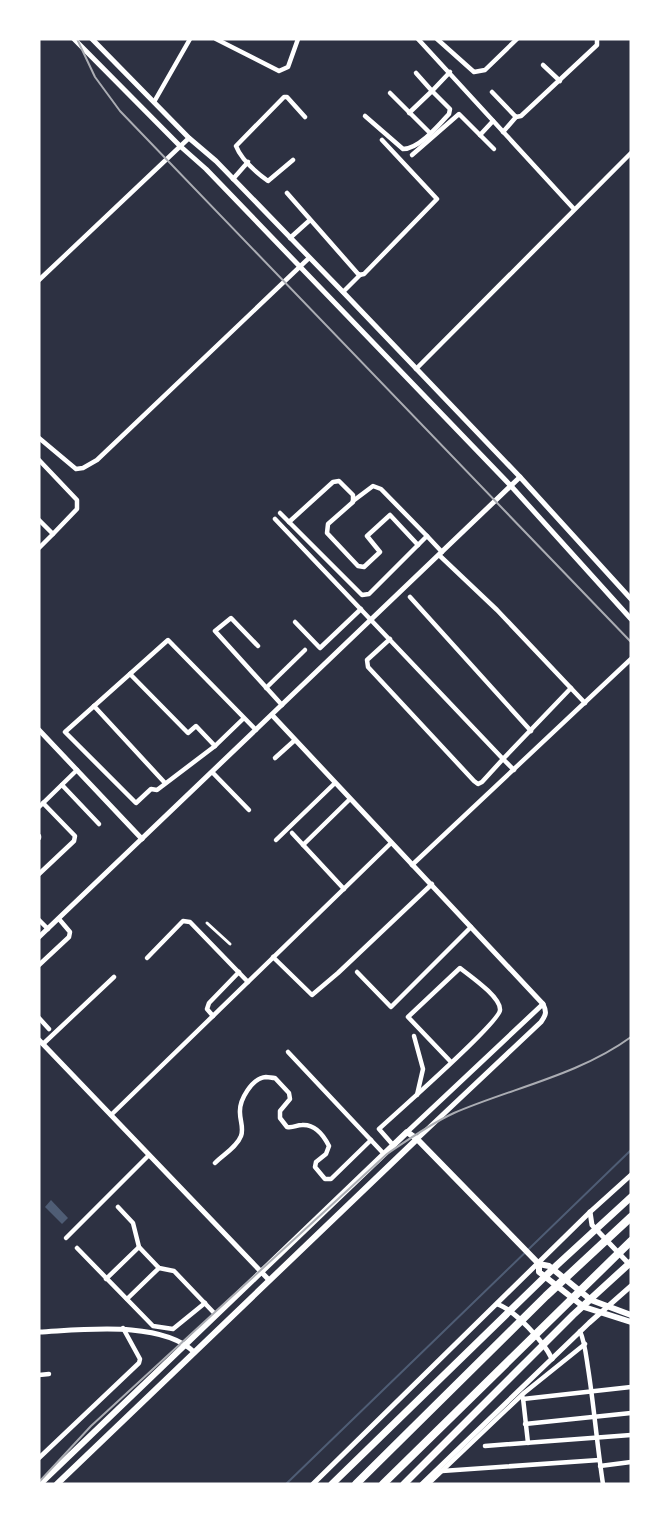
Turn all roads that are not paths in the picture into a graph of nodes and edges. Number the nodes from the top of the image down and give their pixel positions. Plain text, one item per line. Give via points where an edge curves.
1 (74, 39) edge
2 (92, 39) edge
3 (190, 39) edge
4 (216, 39) edge
5 (298, 39) edge
6 (437, 39) edge
7 (517, 39) edge
8 (597, 39) edge
9 (422, 40) edge
10 (543, 65) dead end
11 (450, 72) junction
12 (416, 74) dead end
13 (560, 81) junction
14 (432, 91) junction
15 (492, 92) dead end
16 (390, 93) dead end
17 (154, 102) junction
18 (410, 113) junction
19 (365, 116) dead end
20 (306, 117) dead end
21 (516, 117) junction
22 (493, 121) junction
23 (503, 132) junction
24 (430, 133) junction
25 (480, 135) junction
26 (189, 138) junction
27 (382, 140) dead end
28 (180, 146) junction
29 (494, 149) dead end
30 (631, 153) edge
31 (412, 155) dead end
32 (293, 160) dead end
33 (248, 162) junction
34 (233, 179) junction
35 (287, 193) dead end
36 (574, 209) junction
37 (310, 220) junction
38 (290, 238) junction
39 (309, 258) junction
40 (300, 266) junction
41 (360, 275) junction
42 (39, 280) edge
43 (343, 292) junction
44 (416, 369) junction
45 (39, 438) edge
46 (39, 460) edge
47 (520, 477) junction
48 (511, 486) junction
49 (353, 502) junction
50 (280, 513) dead end
51 (275, 519) dead end
52 (39, 520) edge
53 (289, 522) junction
54 (53, 534) junction
55 (428, 536) junction
56 (418, 545) junction
57 (39, 548) edge
58 (440, 553) junction
59 (410, 597) dead end
60 (631, 600) edge
61 (361, 609) junction
62 (371, 619) junction
63 (631, 619) edge
64 (295, 622) dead end
65 (390, 639) junction
66 (258, 646) dead end
67 (305, 650) dead end
68 (631, 659) edge
69 (130, 674) junction
70 (266, 688) junction
71 (571, 688) junction
72 (585, 703) junction
73 (282, 705) junction
74 (94, 706) junction
75 (272, 714) junction
76 (244, 718) junction
77 (39, 730) edge
78 (256, 730) junction
79 (531, 731) junction
80 (295, 740) junction
81 (215, 746) junction
82 (275, 758) dead end
83 (503, 759) junction
84 (77, 770) junction
85 (513, 770) junction
86 (213, 773) junction
87 (165, 783) junction
88 (335, 783) junction
89 (62, 785) junction
90 (350, 799) junction
91 (41, 805) edge
92 (249, 810) dead end
93 (99, 824) dead end
94 (292, 833) dead end
95 (142, 840) junction
96 (276, 840) dead end
97 (391, 843) junction
98 (303, 844) junction
99 (412, 866) junction
100 (39, 874) edge
101 (432, 884) junction
102 (344, 889) junction
103 (59, 919) junction
104 (39, 920) edge
105 (207, 923) dead end
106 (471, 927) junction
107 (48, 929) junction
108 (39, 937) edge
109 (230, 944) dead end
110 (273, 957) junction
111 (147, 958) dead end
112 (39, 965) edge
113 (239, 972) junction
114 (357, 972) dead end
115 (114, 977) dead end
116 (248, 982) junction
117 (543, 1004) junction
118 (213, 1016) junction
119 (39, 1018) edge
120 (49, 1029) dead end
121 (414, 1036) dead end
122 (41, 1042) edge
123 (288, 1052) dead end
124 (451, 1062) junction
125 (417, 1095) junction
126 (111, 1115) junction
127 (407, 1131) junction
128 (417, 1139) junction
129 (371, 1140) junction
130 (393, 1145) junction
131 (384, 1154) junction
132 (149, 1155) junction
133 (215, 1163) dead end
134 (631, 1175) edge
135 (631, 1197) edge
136 (118, 1207) dead end
137 (591, 1212) junction
138 (631, 1217) edge
139 (66, 1238) dead end
140 (631, 1241) edge
141 (139, 1247) junction
142 (77, 1248) dead end
143 (538, 1264) junction
144 (631, 1264) edge
145 (159, 1268) junction
146 (261, 1272) junction
147 (106, 1279) junction
148 (269, 1280) junction
149 (631, 1286) edge
150 (127, 1299) junction
151 (205, 1303) junction
152 (497, 1304) junction
153 (607, 1306) junction
154 (601, 1312) junction
155 (216, 1315) junction
156 (631, 1316) edge
157 (631, 1322) edge
158 (123, 1328) junction
159 (580, 1331) junction
160 (39, 1332) edge
161 (186, 1344) junction
162 (585, 1344) junction
163 (194, 1352) junction
164 (552, 1359) junction
165 (49, 1374) dead end
166 (39, 1375) edge
167 (631, 1387) edge
168 (592, 1391) junction
169 (524, 1393) junction
170 (523, 1399) junction
171 (631, 1413) edge
172 (594, 1417) junction
173 (106, 1420) junction
174 (525, 1424) junction
175 (115, 1428) junction
176 (631, 1435) edge
177 (596, 1438) junction
178 (528, 1443) junction
179 (485, 1446) dead end
180 (39, 1458) edge
181 (631, 1462) edge
182 (599, 1463) junction
183 (442, 1471) junction
184 (40, 1484) edge
185 (57, 1484) edge
186 (313, 1484) edge
187 (332, 1484) edge
188 (356, 1484) edge
189 (383, 1484) edge
190 (404, 1484) edge
191 (422, 1484) edge
192 (428, 1484) edge
193 (603, 1484) edge

1 - 28 street
2 - 17 street
3 - 17 street
4 - 5 street via 279,71 288,67
6 - 7 street via 479,73
8 - 13 street via 597,45
9 - 11 street
10 - 13 street
11 - 14 street
11 - 22 street
12 - 14 street
13 - 21 street via 522,116
14 - 18 street
14 - 24 street via 450,111
15 - 21 street
16 - 18 street
17 - 26 street
18 - 24 street
19 - 24 street via 403,149 411,148
20 - 33 street via 287,97 282,99 238,143 237,149
21 - 23 street
22 - 23 street
22 - 25 street
23 - 36 street
25 - 29 street
25 - 31 street via 458,114
26 - 28 street
26 - 34 street
27 - 41 street via 437,199
28 - 40 street
28 - 42 street
30 - 36 street
32 - 33 street via 268,181
33 - 34 street
34 - 38 street
35 - 37 street
36 - 44 street
37 - 38 street
37 - 41 street
38 - 39 street
39 - 40 street
39 - 43 street
40 - 45 street via 98,460 76,469
40 - 48 street
41 - 43 street
43 - 44 street
44 - 47 street
46 - 54 street via 77,500 77,509
47 - 48 street
47 - 60 street
48 - 58 street
48 - 63 street
49 - 53 street via 353,495 339,481 333,482
49 - 55 street via 373,486 381,489
49 - 56 street via 328,524 327,533 358,566 364,567 380,552 367,536 390,515
50 - 53 street
51 - 61 street
52 - 54 street
53 - 56 street via 362,595 369,594
54 - 57 street
55 - 56 street
55 - 58 street
58 - 62 street
58 - 71 street
59 - 79 street
61 - 62 street
61 - 64 street via 320,648
62 - 65 street
62 - 73 street
65 - 83 street
65 - 83 street via 367,660 368,667 474,781 482,782
66 - 70 street via 231,618 215,632
67 - 70 street
68 - 72 street
69 - 74 street
69 - 76 street via 168,640
69 - 81 street via 188,734 196,726
70 - 73 street
71 - 72 street
71 - 79 street
72 - 85 street
73 - 75 street
74 - 87 street
74 - 87 street via 65,732 134,802
75 - 78 street
75 - 80 street
76 - 78 street
76 - 81 street
77 - 84 street
78 - 86 street
79 - 83 street
80 - 82 street
80 - 88 street
81 - 87 street
83 - 85 street
84 - 89 street
84 - 95 street
85 - 99 street
86 - 92 street
86 - 95 street
88 - 90 street
88 - 96 street
89 - 91 street
89 - 93 street
90 - 97 street
90 - 98 street
91 - 100 street via 75,837
94 - 98 street
95 - 103 street
97 - 99 street
97 - 102 street
98 - 102 street
99 - 101 street
101 - 106 street
101 - 110 street via 312,995
102 - 110 street
103 - 107 street
103 - 112 street via 70,932 69,937
104 - 107 street
105 - 109 street
106 - 114 street via 391,1007
106 - 117 street
107 - 108 street
110 - 116 street
111 - 113 street via 183,921 190,922
113 - 116 street
113 - 118 street via 209,1002 207,1009
115 - 122 street
116 - 118 street
117 - 127 street
117 - 128 street via 546,1013 541,1022
118 - 126 street
119 - 120 street
121 - 125 street via 423,1069
122 - 126 street
123 - 129 street
124 - 124 street via 501,1009 497,1000 460,968 408,1017
124 - 125 street
125 - 130 street via 379,1129
126 - 132 street
127 - 128 main road
127 - 130 main road
128 - 143 main road
128 - 148 main road
129 - 131 street
129 - 133 street via 331,1179 325,1179 315,1167 329,1146 324,1137 302,1125 287,1127 280,1111 290,1099 289,1093 275,1078 264,1077 255,1082 241,1103 243,1128 239,1141
130 - 131 main road
131 - 146 main road
132 - 139 street
132 - 146 street
134 - 137 street
135 - 187 highway
136 - 141 street via 133,1223
137 - 143 street
137 - 144 street via 592,1225
138 - 188 highway
140 - 189 highway
141 - 145 street
141 - 147 street
142 - 147 street
143 - 152 street
143 - 153 main road via 549,1266 591,1300
143 - 154 main road via 539,1272 585,1306
144 - 190 highway via 573,1315
145 - 150 street
145 - 151 street via 174,1271
146 - 148 street
146 - 155 main road
147 - 150 street
148 - 163 main road
149 - 153 street
150 - 151 street via 153,1326 173,1329
151 - 155 street
152 - 164 street via 507,1308
152 - 186 street
153 - 154 street
153 - 156 main road
154 - 157 main road
154 - 159 street
155 - 161 main road
158 - 160 street
158 - 161 street
158 - 180 street via 140,1359 138,1363
159 - 162 street
159 - 164 street
161 - 163 street
161 - 173 main road
162 - 168 street
162 - 169 street
163 - 175 main road
164 - 191 street
165 - 166 street
167 - 168 street
168 - 170 street
168 - 172 street
169 - 170 street
169 - 183 street
170 - 174 street
171 - 172 street
172 - 174 street
172 - 177 street
173 - 175 main road
173 - 184 main road
174 - 178 street
175 - 185 main road
176 - 177 street
177 - 178 street
177 - 182 street
178 - 179 street
181 - 182 street
182 - 183 street
182 - 193 street
183 - 192 street

